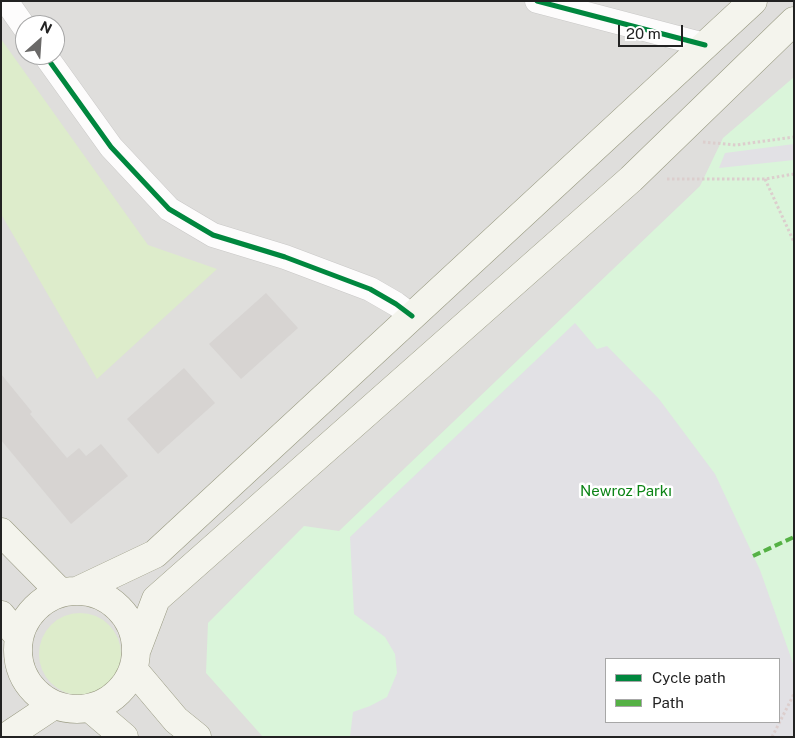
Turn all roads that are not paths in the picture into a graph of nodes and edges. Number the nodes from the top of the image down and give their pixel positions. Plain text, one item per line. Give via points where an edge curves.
1 (6, 1) edge
2 (537, 1) edge
3 (752, 1) edge
4 (16, 15) edge
5 (794, 21) edge
6 (705, 45) junction
7 (52, 65) edge
8 (412, 316) junction
9 (1, 532) edge
10 (69, 592) junction
11 (1, 615) edge
12 (19, 644) junction
13 (135, 659) junction
14 (1, 677) edge
15 (54, 705) junction
16 (90, 708) junction
17 (6, 737) edge
18 (124, 737) edge
19 (197, 737) edge

1 - 4 street
2 - 6 street
3 - 6 main road
5 - 13 main road via 632,179 156,599
6 - 8 main road
7 - 8 street via 111,147 169,209 213,235 285,257 370,290
8 - 10 main road via 155,554
9 - 10 main road
10 - 12 main road via 46,600 34,609 25,622
10 - 13 main road via 99,596 118,608 134,634
11 - 12 main road
12 - 14 main road
12 - 15 main road via 20,668 28,684
13 - 16 main road via 124,687 109,701
13 - 19 main road via 176,720
15 - 16 main road via 70,709
15 - 17 main road
16 - 18 main road

